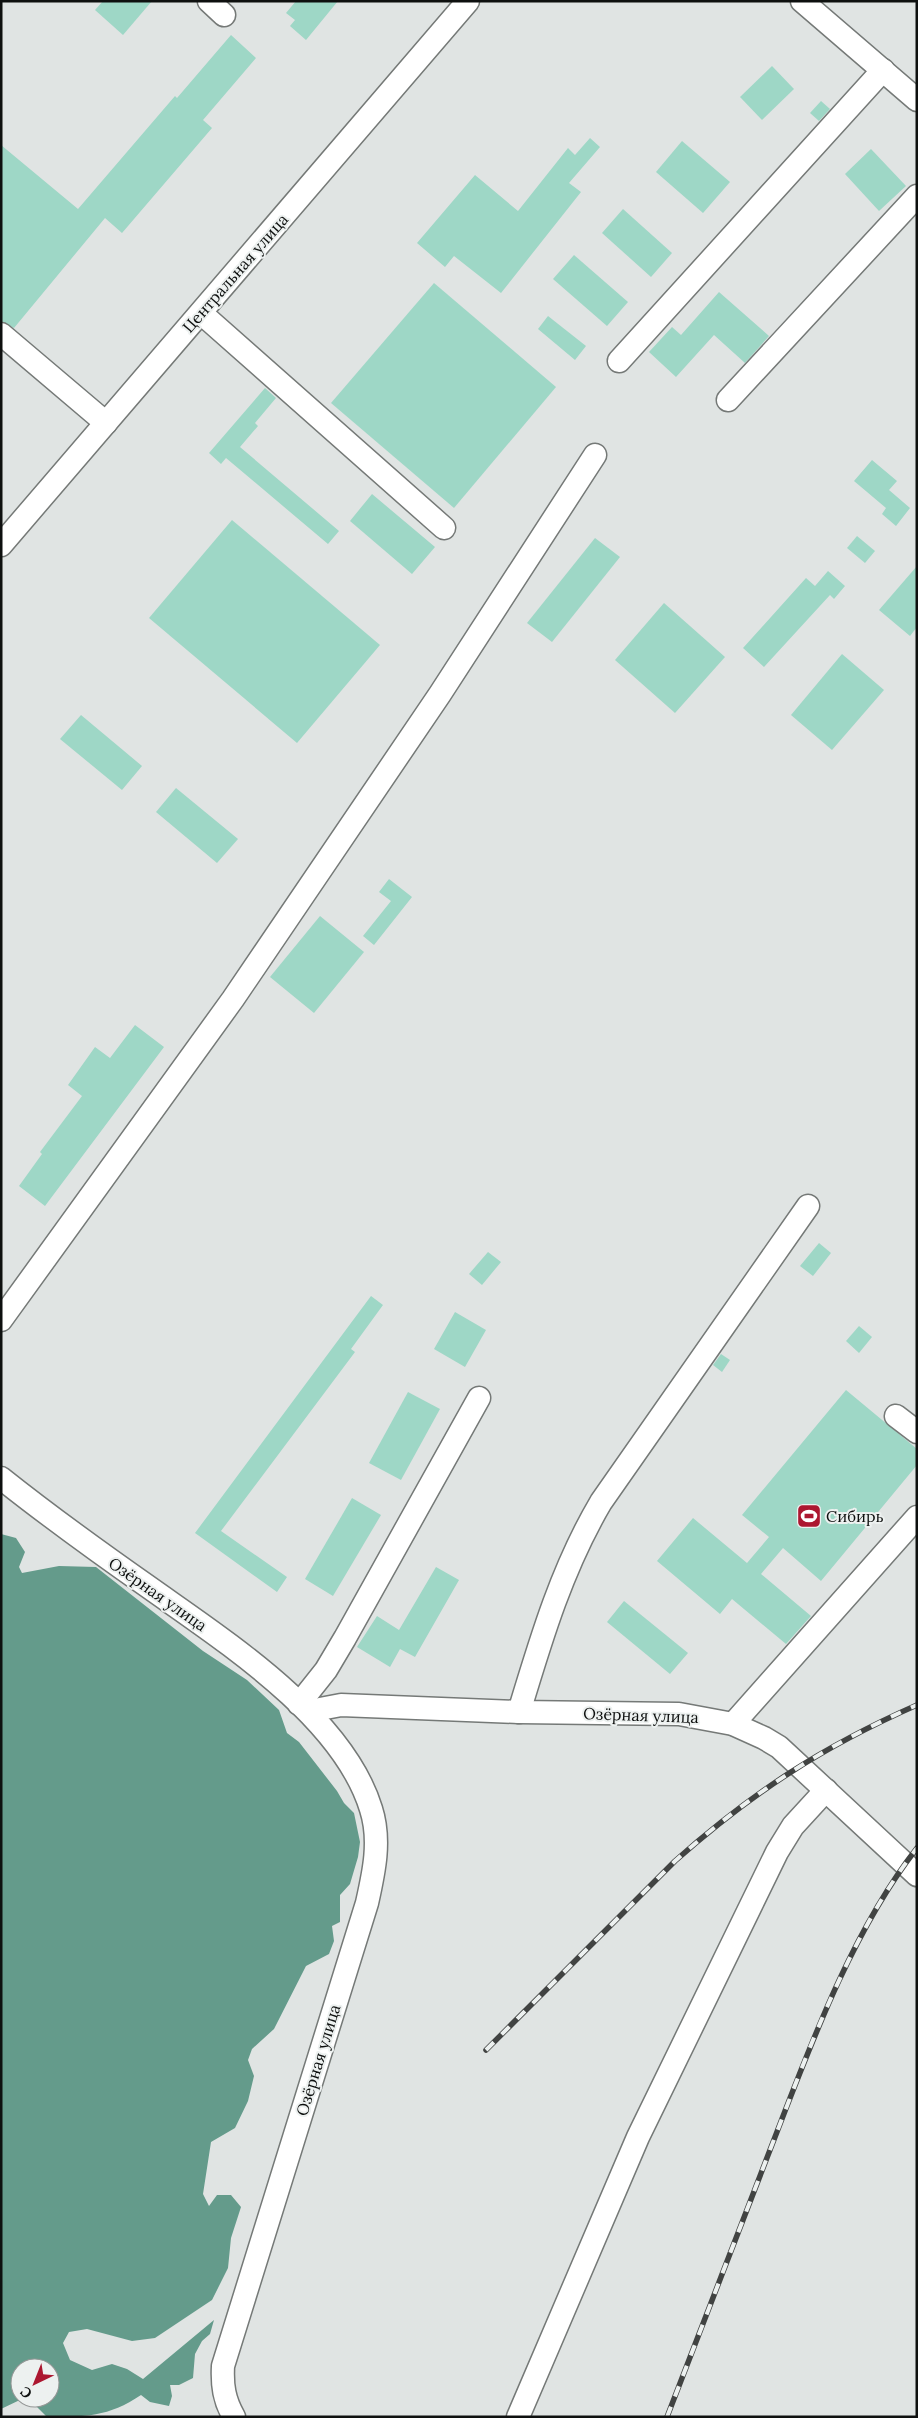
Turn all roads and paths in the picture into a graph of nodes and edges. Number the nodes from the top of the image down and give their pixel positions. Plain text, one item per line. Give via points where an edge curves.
1 (468, 1) edge
2 (802, 1) edge
3 (883, 70) junction
4 (917, 100) edge
5 (917, 196) edge
6 (201, 313) junction
7 (1, 334) edge
8 (619, 361) dead end
9 (728, 400) dead end
10 (106, 423) junction
11 (595, 455) dead end
12 (444, 528) dead end
13 (1, 545) edge
14 (808, 1206) dead end
15 (1, 1320) edge
16 (480, 1398) dead end
17 (896, 1416) dead end
18 (917, 1432) edge
19 (1, 1478) edge
20 (917, 1517) edge
21 (305, 1709) junction
22 (519, 1712) junction
23 (734, 1724) junction
24 (826, 1790) junction
25 (917, 1875) edge
26 (234, 2417) edge
27 (518, 2417) edge

1 - 6 street, Центральная улица
2 - 3 street
3 - 4 street
3 - 8 street
5 - 9 street
6 - 10 street, Центральная улица
6 - 12 street
7 - 10 street
10 - 13 street, Центральная улица
11 - 15 street via 440,694 233,999
14 - 22 street via 601,1502 580,1538 548,1615
16 - 21 street
17 - 18 street
19 - 21 street, Озёрная улица via 238,1650
20 - 23 street
21 - 22 street, Озёрная улица via 341,1705
21 - 26 street, Озёрная улица via 340,1752 372,1810 376,1838 375,1870 223,2366 222,2385
22 - 23 street, Озёрная улица via 679,1714
23 - 24 street, Озёрная улица via 779,1747
24 - 25 street, Озёрная улица
24 - 27 street via 793,1826 764,1879 638,2137

